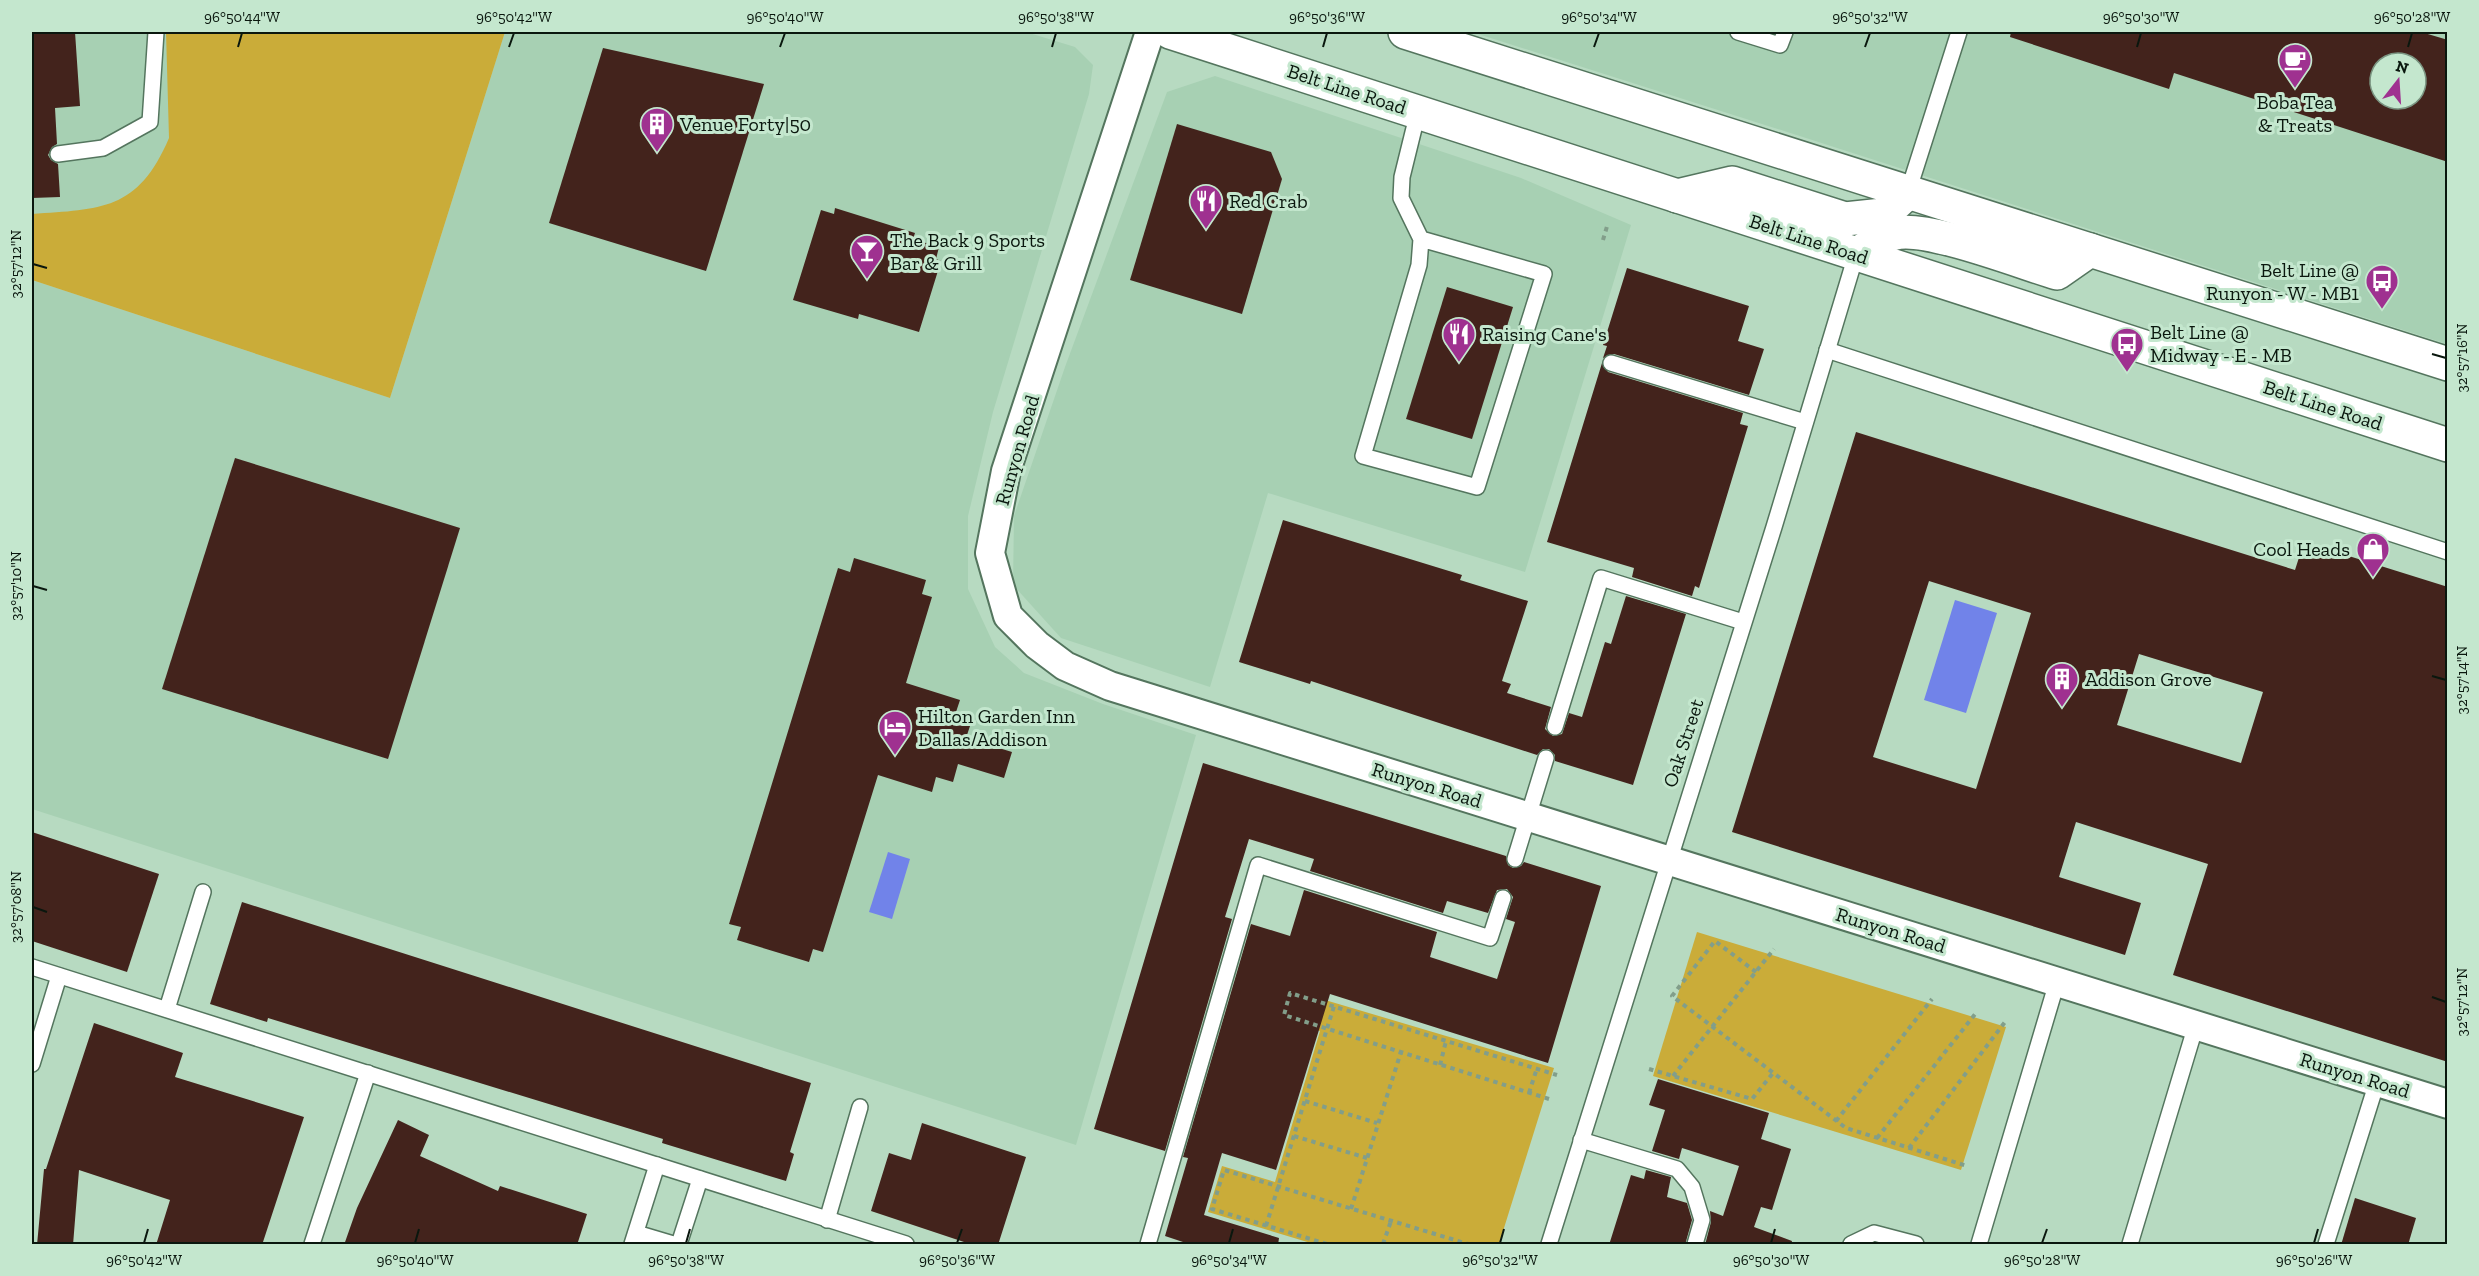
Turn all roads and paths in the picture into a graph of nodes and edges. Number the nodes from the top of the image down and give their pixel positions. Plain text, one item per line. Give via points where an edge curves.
1 (156, 32) edge
2 (1150, 32) edge
3 (1170, 32) edge
4 (1405, 32) edge
5 (1738, 32) edge
6 (1785, 32) edge
7 (1959, 32) edge
8 (1418, 112) junction
9 (58, 154) dead end
10 (1908, 192) junction
11 (1677, 196) junction
12 (1608, 224) dead end
13 (1421, 239) junction
14 (1603, 240) dead end
15 (2090, 250) junction
16 (1856, 255) junction
17 (1827, 350) junction
18 (1611, 363) dead end
19 (2448, 364) edge
20 (1805, 422) junction
21 (2378, 423) junction
22 (2448, 431) edge
23 (2448, 445) edge
24 (2448, 552) edge
25 (1743, 622) junction
26 (1555, 727) dead end
27 (1546, 758) dead end
28 (1528, 816) junction
29 (1515, 859) dead end
30 (1667, 860) junction
31 (202, 892) dead end
32 (1503, 898) dead end
33 (1774, 949) dead end
34 (32, 967) edge
35 (1756, 972) junction
36 (59, 976) junction
37 (2057, 982) junction
38 (1932, 999) dead end
39 (1334, 1006) junction
40 (167, 1009) junction
41 (1976, 1013) dead end
42 (2006, 1022) dead end
43 (2196, 1025) junction
44 (1712, 1027) junction
45 (1327, 1029) junction
46 (1446, 1041) junction
47 (1401, 1052) junction
48 (32, 1064) edge
49 (1440, 1065) junction
50 (1537, 1068) junction
51 (1649, 1069) dead end
52 (368, 1073) junction
53 (1773, 1073) junction
54 (1557, 1075) dead end
55 (1673, 1076) junction
56 (2377, 1082) junction
57 (1529, 1093) junction
58 (1549, 1099) dead end
59 (1305, 1101) junction
60 (2448, 1104) edge
61 (860, 1107) dead end
62 (1836, 1121) junction
63 (1377, 1123) junction
64 (1294, 1136) junction
65 (1877, 1138) junction
66 (1581, 1140) junction
67 (1909, 1148) junction
68 (1367, 1158) junction
69 (657, 1165) junction
70 (1967, 1166) dead end
71 (700, 1179) junction
72 (1278, 1186) junction
73 (1351, 1209) junction
74 (827, 1220) junction
75 (1390, 1221) junction
76 (1266, 1226) junction
77 (634, 1239) edge
78 (312, 1245) edge
79 (673, 1245) edge
80 (679, 1245) edge
81 (906, 1245) edge
82 (1148, 1245) edge
83 (1327, 1245) edge
84 (1383, 1245) edge
85 (1468, 1245) edge
86 (1549, 1245) edge
87 (1695, 1245) edge
88 (1851, 1245) edge
89 (1916, 1245) edge
90 (1979, 1245) edge
91 (2130, 1245) edge
92 (2326, 1245) edge

1 - 9 lane via 150,122 103,148
2 - 28 street, Runyon Road via 1006,471 990,553 1008,616 1065,666 1110,686
3 - 8 main road, Belt Line Road
4 - 10 main road
5 - 6 lane via 1780,45
7 - 10 lane
8 - 11 main road, Belt Line Road
8 - 13 lane via 1402,177 1401,198
10 - 11 main road via 1883,215 1845,219 1732,183
10 - 15 main road
11 - 16 main road, Belt Line Road
12 - 14 path
13 - 13 lane via 1419,265 1362,456 1477,487 1544,274
15 - 16 main road via 2057,273 1960,242 1917,233 1893,233
15 - 19 main road
16 - 17 lane, Oak Street
16 - 21 main road, Belt Line Road
17 - 20 lane, Oak Street
17 - 24 lane
18 - 20 lane
20 - 25 lane, Oak Street
21 - 22 main road
21 - 23 main road, Belt Line Road
25 - 26 lane via 1601,578
25 - 30 lane, Oak Street
27 - 28 lane
28 - 29 lane
28 - 30 street, Runyon Road
30 - 37 street, Runyon Road
30 - 66 lane, Oak Street
31 - 40 lane
32 - 82 lane via 1490,938 1258,865
33 - 35 path
34 - 36 lane
35 - 44 path
35 - 44 path via 1715,941 1672,996
36 - 40 lane
36 - 48 lane
37 - 43 street, Runyon Road
37 - 90 lane
38 - 62 path
39 - 45 path
39 - 45 path via 1290,993 1284,1015
39 - 46 path
40 - 52 lane
41 - 65 path
42 - 67 path
43 - 56 street, Runyon Road
43 - 91 lane
44 - 53 path
44 - 55 path
45 - 47 path
45 - 59 path
46 - 49 path
46 - 50 path
47 - 49 path
47 - 63 path
49 - 57 path
50 - 54 path
50 - 57 path
51 - 55 path
52 - 69 lane
52 - 78 lane
53 - 55 path via 1752,1099
53 - 62 path
56 - 60 street, Runyon Road
56 - 92 lane
57 - 58 path
59 - 63 path
59 - 64 path
61 - 74 lane
62 - 65 path
63 - 68 path
64 - 68 path
64 - 72 path
65 - 67 path
66 - 86 lane, Oak Street
66 - 87 lane via 1677,1169 1692,1187 1702,1220
67 - 70 path
68 - 73 path
69 - 71 lane
69 - 77 lane
71 - 74 lane
71 - 80 lane
72 - 73 path
72 - 76 path
72 - 76 path via 1224,1170 1212,1209
73 - 75 path
74 - 81 lane
75 - 84 path
75 - 85 path
76 - 83 path
77 - 79 lane
88 - 89 lane via 1874,1233

